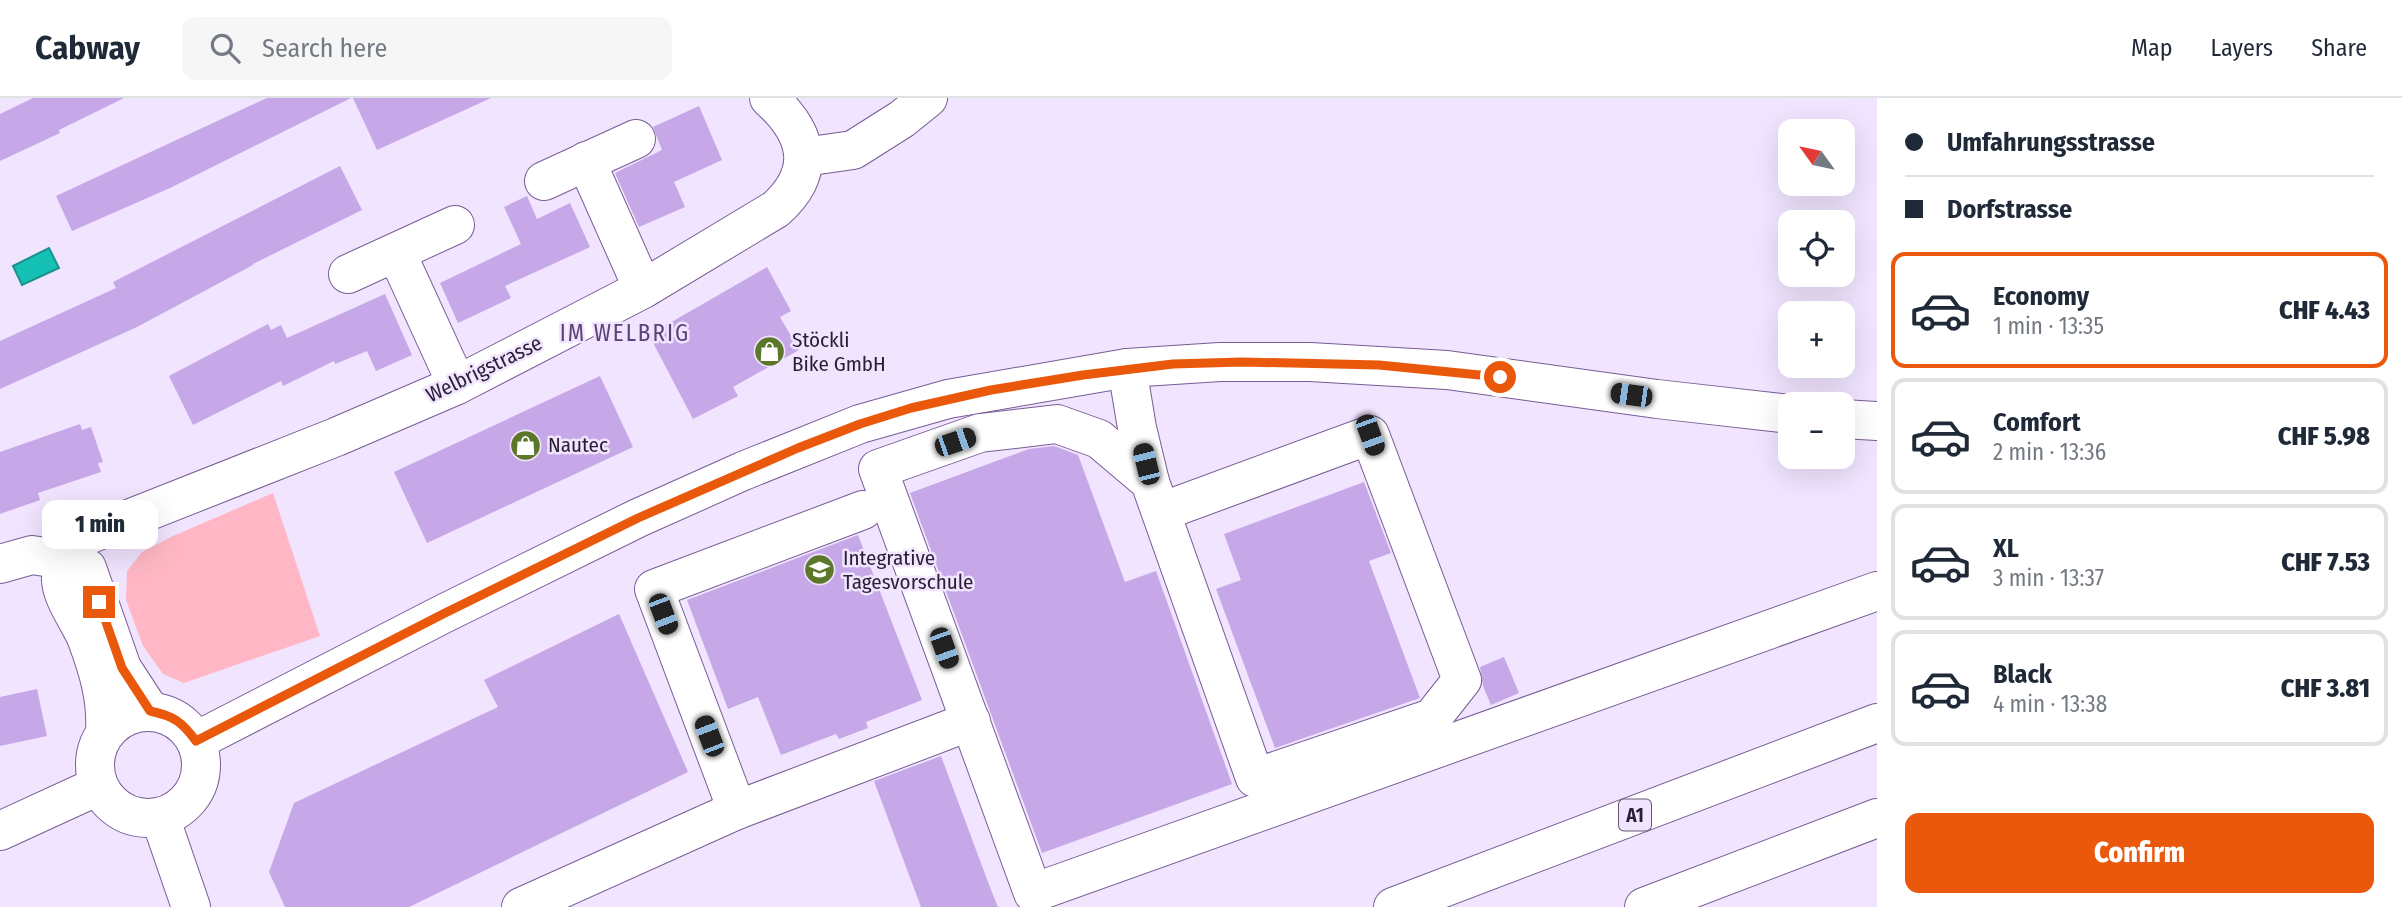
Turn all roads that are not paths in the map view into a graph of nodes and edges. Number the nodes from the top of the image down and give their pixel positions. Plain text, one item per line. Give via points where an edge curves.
1 (769, 98) edge
2 (928, 98) edge
3 (636, 139) dead end
4 (804, 157) junction
5 (586, 160) junction
6 (544, 181) dead end
7 (456, 225) dead end
8 (397, 254) junction
9 (348, 274) dead end
10 (643, 289) junction
11 (1127, 368) junction
12 (457, 385) junction
13 (1778, 413) edge
14 (1855, 420) edge
15 (1877, 421) edge
16 (1156, 497) junction
17 (863, 510) dead end
18 (65, 560) junction
19 (0, 564) edge
20 (1877, 591) edge
21 (150, 711) junction
22 (971, 721) junction
23 (1877, 723) edge
24 (105, 732) junction
25 (196, 741) junction
26 (98, 786) junction
27 (737, 810) junction
28 (160, 817) junction
29 (1877, 818) edge
30 (0, 831) edge
31 (191, 907) edge
32 (521, 907) edge
33 (1393, 907) edge
34 (1644, 907) edge

1 - 4 main road via 799,133
2 - 4 main road via 853,150
3 - 5 main road
4 - 10 main road, Welbrigstrasse via 791,195 776,209
5 - 6 main road
5 - 10 main road
7 - 8 main road
8 - 9 main road
8 - 12 main road
10 - 12 main road, Welbrigstrasse
11 - 13 main road via 1220,362 1379,365
11 - 16 main road
11 - 25 main road via 948,398 798,448 587,542
12 - 18 main road, Welbrigstrasse via 78,539
14 - 15 main road
16 - 16 main road via 1370,435 1462,680 1432,718 1255,778
16 - 22 main road via 1099,439 1057,424 981,433 878,470
17 - 27 main road via 654,589
18 - 19 main road via 32,555
18 - 21 main road via 87,568 122,668
18 - 24 main road via 64,591 101,682
20 - 22 main road via 1033,893
21 - 24 main road via 131,713
21 - 25 main road via 185,726
22 - 27 main road
23 - 33 main road, A1
24 - 26 main road via 94,761
25 - 28 main road via 201,756 197,786 177,810
26 - 28 main road via 124,814
26 - 30 main road
27 - 32 main road
28 - 31 main road
29 - 34 main road

